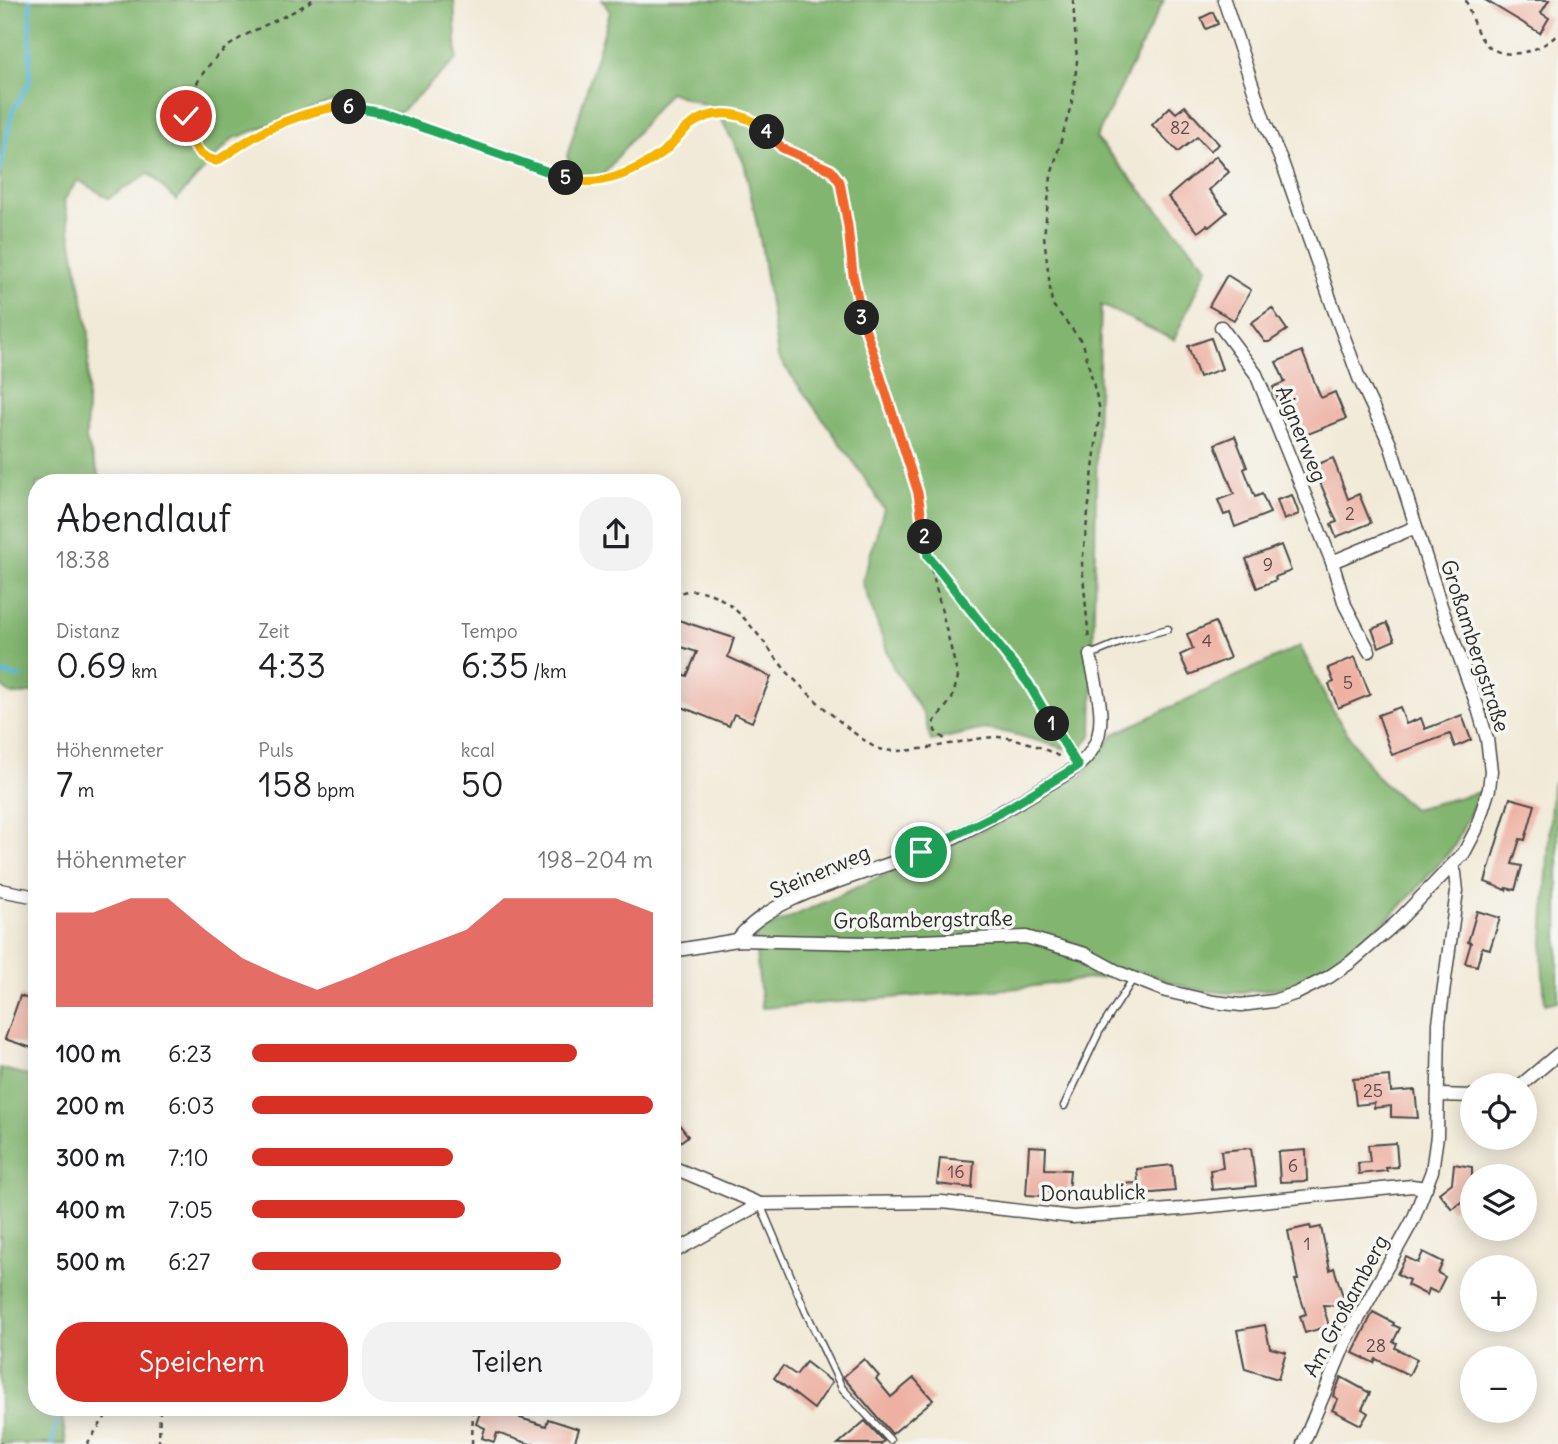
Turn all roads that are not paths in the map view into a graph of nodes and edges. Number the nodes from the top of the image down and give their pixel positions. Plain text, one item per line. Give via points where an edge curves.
1 (1224, 0) edge
2 (1221, 327) dead end
3 (1416, 527) junction
4 (1332, 562) junction
5 (1168, 629) dead end
6 (1369, 651) dead end
7 (1090, 655) joint
8 (1451, 867) junction
9 (0, 890) edge
10 (28, 895) edge
11 (737, 940) junction
12 (681, 949) edge
13 (1133, 978) junction
14 (1558, 1054) edge
15 (1535, 1073) edge
16 (1439, 1096) junction
17 (1460, 1096) edge
18 (1064, 1106) dead end
19 (681, 1171) edge
20 (1426, 1188) junction
21 (760, 1204) junction
22 (681, 1249) edge
23 (890, 1440) dead end
24 (1303, 1444) edge

1 - 3 street, Großambergstraße via 1337,319 1390,444
2 - 4 street, Aignerweg via 1256,374
3 - 4 street
3 - 8 street, Großambergstraße via 1477,705 1491,771 1476,830
4 - 6 street, Aignerweg via 1345,605
5 - 7 lane
7 - 11 street, Steinerweg via 1101,725 1094,748 1078,766 921,852 779,906 745,929
8 - 13 street, Großambergstraße via 1351,962 1297,993 1241,1005 1166,991
8 - 16 street, Am Großamberg via 1457,891 1439,1023
9 - 10 street
11 - 12 street, Großambergstraße
11 - 13 street, Großambergstraße via 867,943 1026,937 1085,954
13 - 18 lane via 1099,1032
14 - 15 street
16 - 17 street
16 - 20 street, Am Großamberg via 1435,1157
19 - 21 street
20 - 21 street, Donaublick via 1073,1217 942,1202
20 - 24 street, Am Großamberg via 1346,1341
21 - 22 street
21 - 23 lane via 842,1388

